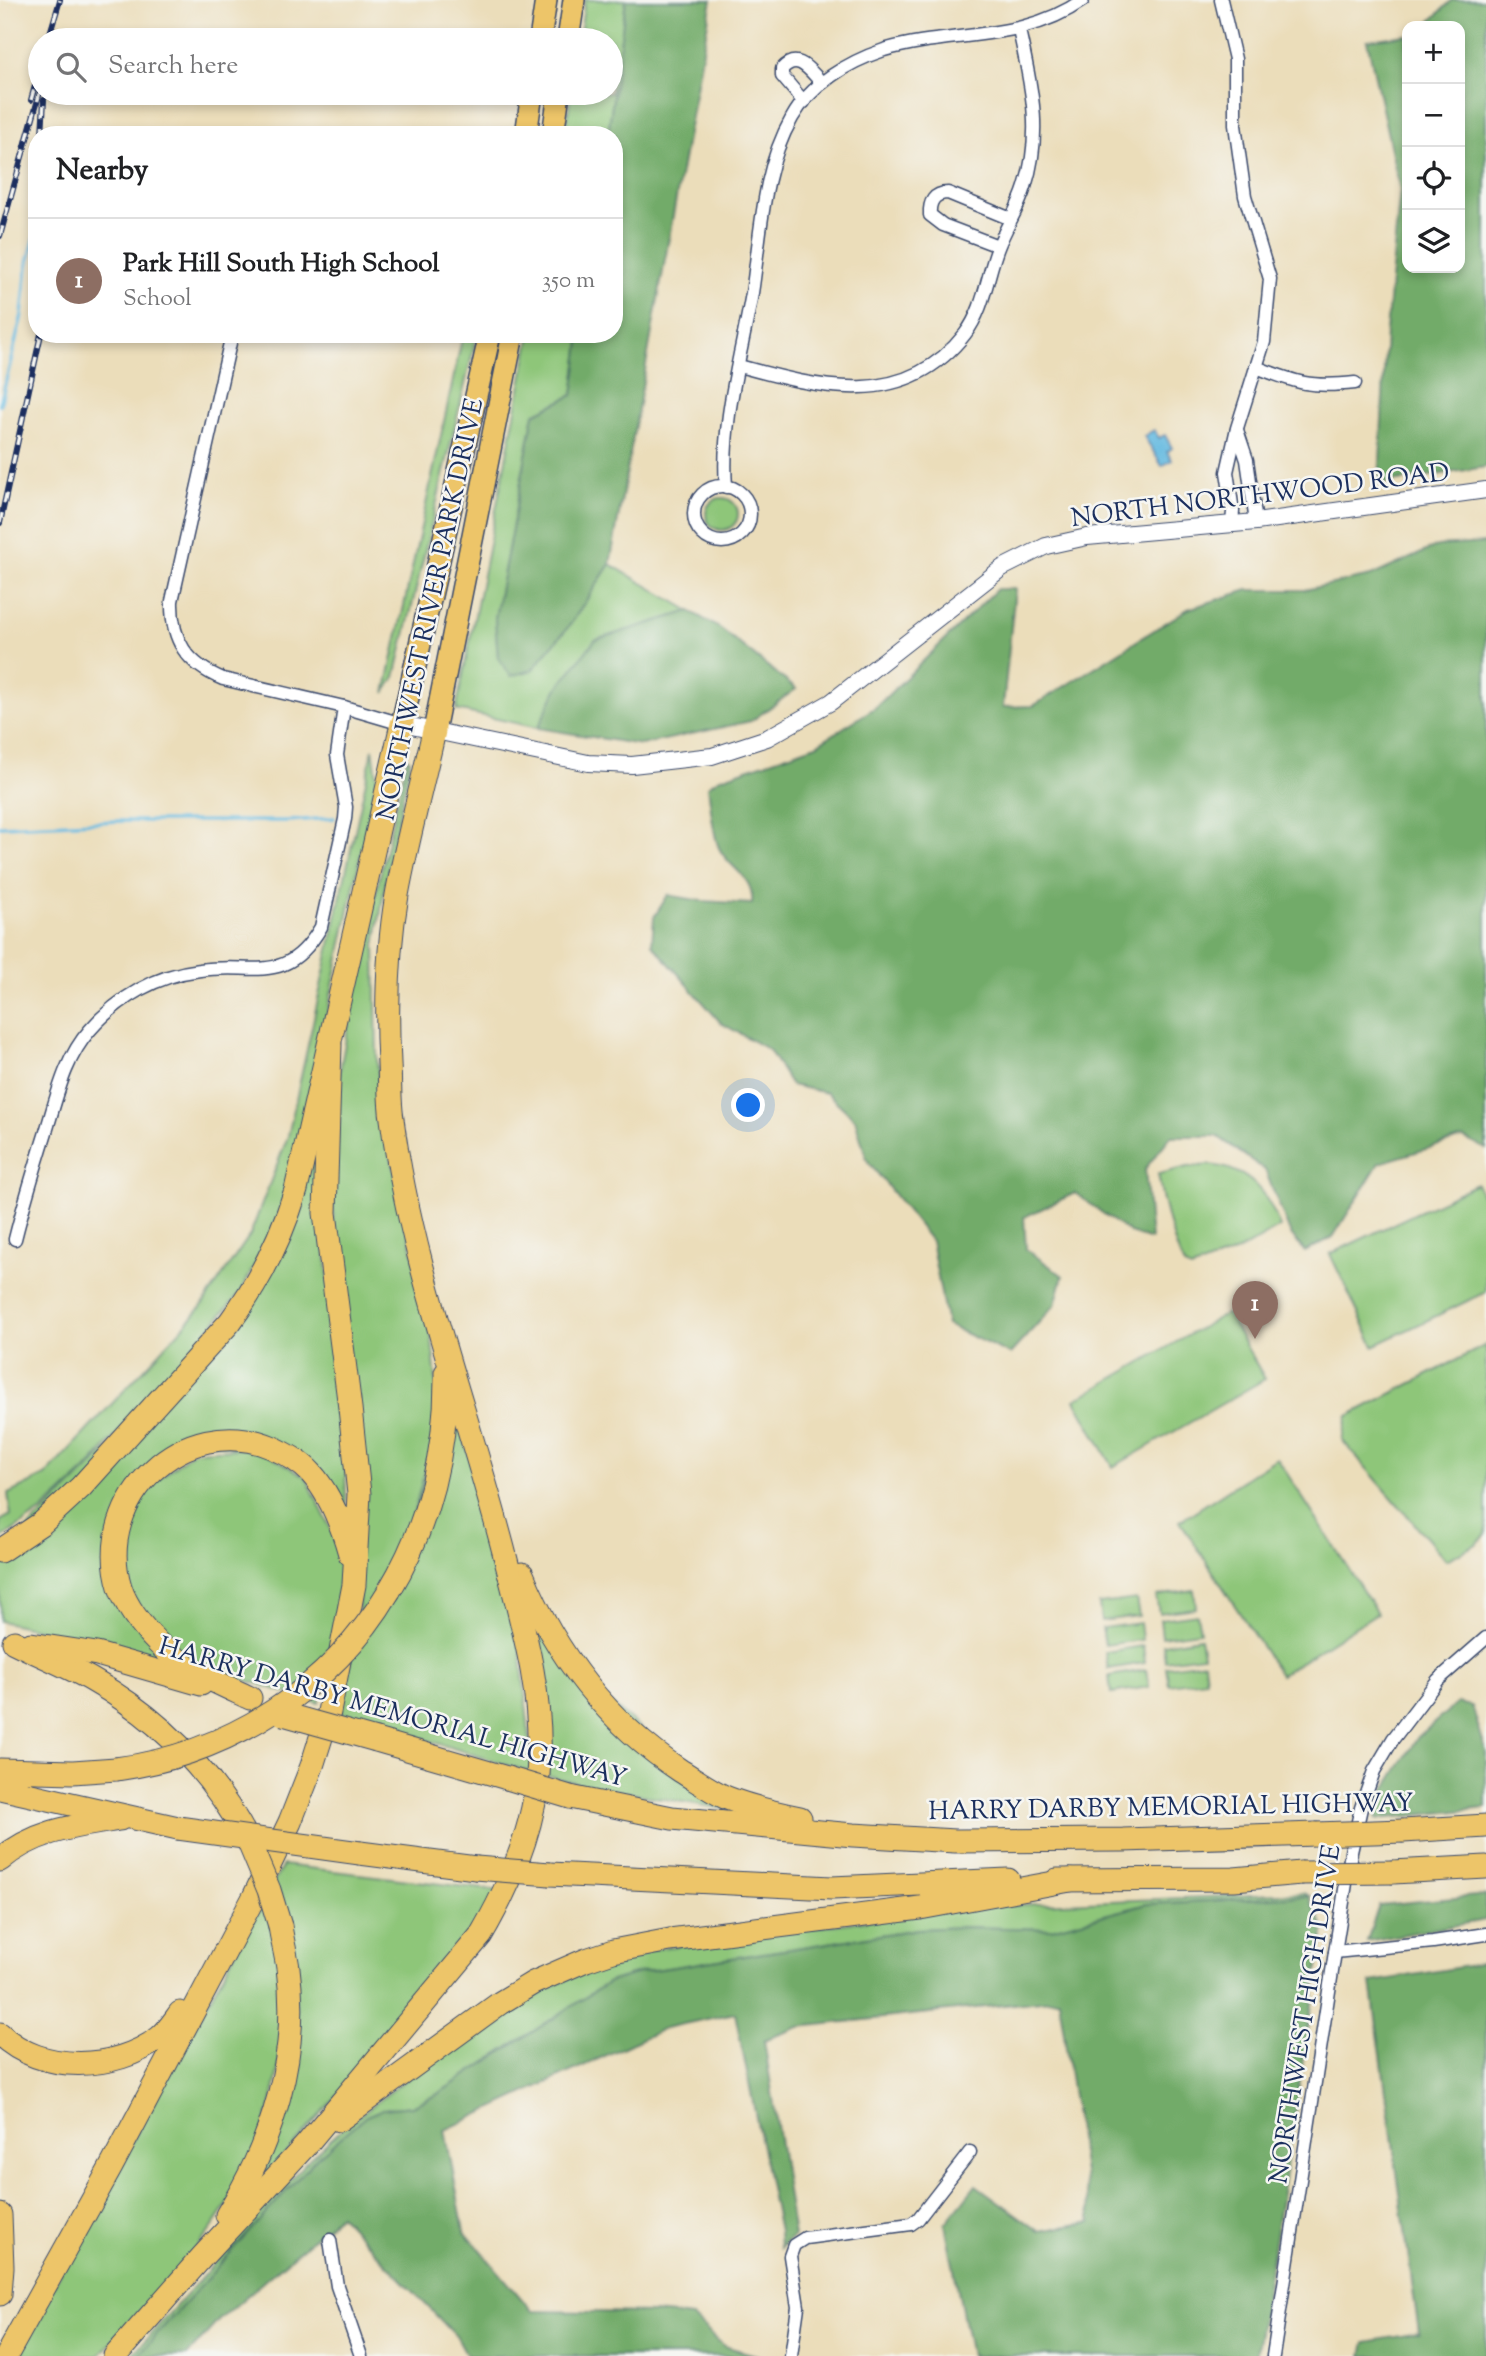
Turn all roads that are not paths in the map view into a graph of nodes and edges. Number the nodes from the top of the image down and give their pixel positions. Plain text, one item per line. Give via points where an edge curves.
1 (546, 0) edge
2 (574, 0) edge
3 (1083, 0) edge
4 (1221, 0) edge
5 (542, 28) edge
6 (570, 28) edge
7 (1019, 30) junction
8 (822, 83) junction
9 (804, 102) junction
10 (530, 105) edge
11 (557, 105) edge
12 (527, 126) edge
13 (554, 126) edge
14 (1011, 219) junction
15 (998, 246) junction
16 (230, 343) edge
17 (488, 343) edge
18 (511, 343) edge
19 (739, 366) junction
20 (1256, 368) junction
21 (1355, 383) dead end
22 (1237, 428) junction
23 (726, 487) junction
24 (1486, 490) edge
25 (1256, 522) junction
26 (1232, 525) junction
27 (344, 708) junction
28 (402, 724) junction
29 (434, 732) junction
30 (330, 1045) junction
31 (15, 1239) dead end
32 (440, 1326) junction
33 (487, 1486) junction
34 (0, 1551) edge
35 (354, 1585) junction
36 (1486, 1638) edge
37 (7, 1641) edge
38 (250, 1699) junction
39 (0, 1770) edge
40 (0, 1788) edge
41 (131, 1817) junction
42 (1486, 1826) edge
43 (853, 1835) junction
44 (0, 1860) edge
45 (1486, 1867) edge
46 (1070, 1880) junction
47 (1486, 1934) edge
48 (1335, 1952) junction
49 (213, 1973) junction
50 (0, 2034) edge
51 (306, 2145) junction
52 (970, 2152) dead end
53 (0, 2215) edge
54 (330, 2240) dead end
55 (202, 2257) junction
56 (0, 2294) edge
57 (6, 2356) edge
58 (115, 2356) edge
59 (360, 2356) edge
60 (791, 2356) edge
61 (1273, 2356) edge

1 - 5 main road
2 - 6 main road
3 - 7 street via 1065,13
4 - 20 street via 1235,59 1235,125 1245,196 1270,279 1264,342
7 - 8 street via 918,42 883,51 842,68
7 - 14 street via 1035,129 1032,162
8 - 9 street
8 - 9 street via 801,62 788,62 782,76
9 - 19 street via 777,148
10 - 12 main road
11 - 13 main road
14 - 15 street
14 - 15 street via 948,193 934,197 929,206 930,215 943,225
15 - 19 street via 985,296 965,333 938,360 913,375 855,389
16 - 27 street via 172,601 176,634 192,661 206,672
17 - 28 main road, NORTHWEST RIVER PARK DRIVE
18 - 29 main road, NORTHWEST RIVER PARK DRIVE
19 - 23 street via 730,401
20 - 21 street via 1302,384
20 - 22 street
22 - 25 street
22 - 26 street via 1227,472
23 - 23 street via 705,492 694,510 699,531 718,542 739,537 750,518 744,498
24 - 25 street, NORTH NORTHWOOD ROAD
25 - 26 street, NORTH NORTHWOOD ROAD
26 - 29 street, NORTH NORTHWOOD ROAD via 1087,537 1046,546 1002,568 831,702 767,738 712,756 632,765 588,763
27 - 28 street
27 - 31 street via 337,755 345,819 314,941 290,961 269,969 201,970 166,978 105,1014 82,1041 65,1072
28 - 29 street, NORTH NORTHWOOD ROAD
28 - 30 highway, NORTHWEST RIVER PARK DRIVE
29 - 32 highway, NORTHWEST RIVER PARK DRIVE via 397,894 386,996 391,1117 409,1215
30 - 34 highway via 288,1216 247,1300 81,1487 42,1523
30 - 35 highway via 325,1213 359,1494
32 - 33 highway
32 - 39 highway, bridge via 446,1376 444,1423 422,1522 389,1591 360,1633 324,1672 262,1719 215,1743 153,1764 74,1772
33 - 43 highway via 546,1627 612,1714 667,1762 727,1797
33 - 51 highway via 536,1686 539,1761 530,1823 503,1896 481,1935
35 - 38 highway via 351,1557 335,1510 312,1474 280,1450 242,1439 210,1441 180,1450 142,1480 125,1507 116,1539 116,1569 124,1596 148,1633 175,1658
35 - 49 highway via 329,1712 312,1766 278,1847
36 - 48 street, NORTHWEST HIGH DRIVE via 1438,1680 1374,1770 1351,1852
37 - 38 highway, HARRY DARBY MEMORIAL HIGHWAY via 97,1654
37 - 55 highway, bridge via 91,1680 156,1724 218,1790 248,1840 269,1889 288,1970 288,2050 262,2150
38 - 43 highway, HARRY DARBY MEMORIAL HIGHWAY, bridge via 283,1714 570,1797 673,1818
40 - 41 highway
41 - 44 highway via 57,1829 25,1842
41 - 46 highway, bridge via 178,1828 360,1853 550,1874 832,1888
42 - 43 highway, HARRY DARBY MEMORIAL HIGHWAY, bridge via 1123,1840 967,1841
45 - 46 highway, bridge via 1234,1879
46 - 51 highway via 920,1908 670,1940 586,1960 500,2003
47 - 48 street
48 - 61 street, NORTHWEST HIGH DRIVE
49 - 50 highway via 161,2036 121,2057 77,2065 50,2061 10,2045
49 - 57 highway
51 - 55 highway
52 - 60 street via 911,2224 805,2238 794,2245 790,2256 798,2307
53 - 56 highway
54 - 59 street via 337,2286
55 - 58 highway

